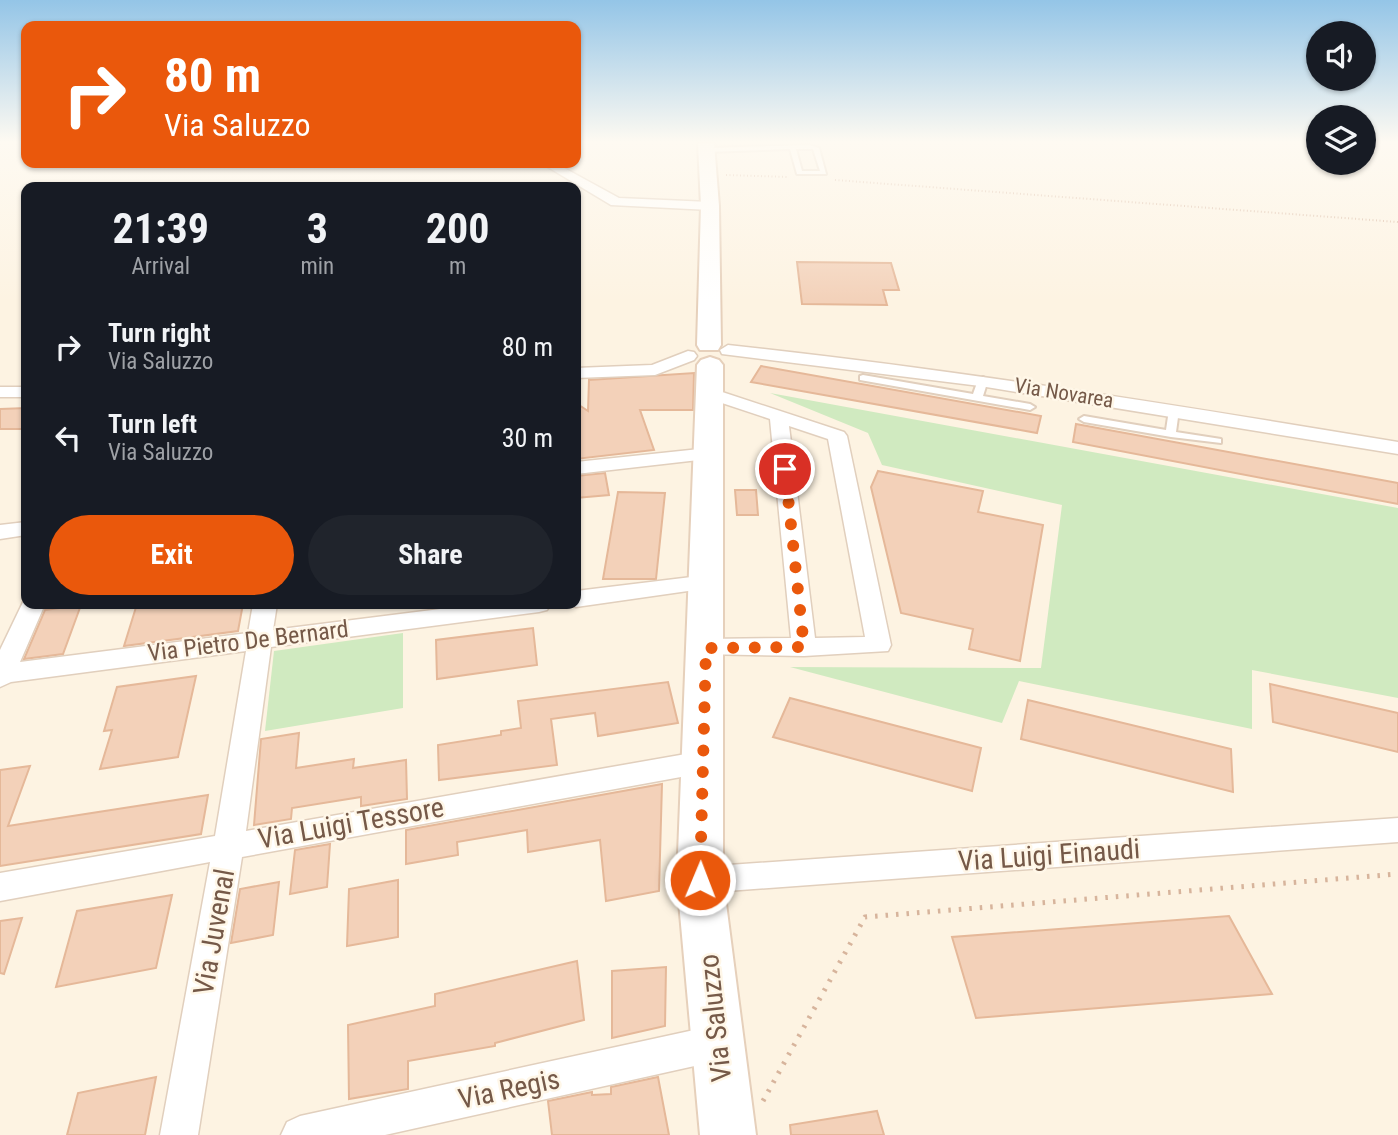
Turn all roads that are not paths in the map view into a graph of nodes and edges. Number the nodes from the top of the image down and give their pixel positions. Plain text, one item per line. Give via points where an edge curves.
1 (605, 196) edge
2 (709, 196) edge
3 (710, 206) junction
4 (709, 362) junction
5 (581, 373) edge
6 (863, 378) dead end
7 (983, 380) junction
8 (0, 392) edge
9 (21, 392) edge
10 (977, 398) junction
11 (1030, 407) dead end
12 (1174, 410) junction
13 (779, 418) junction
14 (1084, 419) dead end
15 (1171, 434) junction
16 (1217, 442) dead end
17 (1398, 448) edge
18 (709, 454) junction
19 (581, 467) edge
20 (21, 530) edge
21 (0, 532) edge
22 (708, 582) junction
23 (581, 598) edge
24 (31, 609) edge
25 (264, 609) edge
26 (499, 609) edge
27 (259, 639) junction
28 (804, 647) junction
29 (706, 648) junction
30 (1, 675) edge
31 (703, 762) junction
32 (1398, 830) edge
33 (229, 844) junction
34 (700, 880) junction
35 (0, 887) edge
36 (718, 1043) junction
37 (728, 1130) edge
38 (179, 1135) edge
39 (300, 1135) edge

1 - 3 street via 616,202
2 - 3 main road, Via Saluzzo
3 - 4 main road, Via Saluzzo
4 - 5 street
4 - 7 street, Via Novarea
4 - 13 street
4 - 18 main road, Via Saluzzo
6 - 10 lane
7 - 10 lane
7 - 12 street, Via Novarea
8 - 9 street
10 - 11 lane
12 - 15 lane
12 - 17 street, Via Novarea
13 - 28 street
13 - 28 street via 837,436 879,645
14 - 15 lane
15 - 16 lane
18 - 19 street
18 - 22 main road, Via Saluzzo
20 - 21 street
22 - 23 street
22 - 29 main road, Via Saluzzo
24 - 30 street
25 - 27 street, Via Juvenal
26 - 27 street, Via Pietro De Bernard
27 - 30 street, Via Pietro De Bernard
27 - 33 street, Via Juvenal
28 - 29 street
29 - 31 main road, Via Saluzzo
31 - 33 street, Via Luigi Tessore
31 - 34 main road, Via Saluzzo
32 - 34 street, Via Luigi Einaudi
33 - 35 street, Via Luigi Tessore
33 - 38 street, Via Juvenal
34 - 36 main road, Via Saluzzo
36 - 37 main road, Via Saluzzo
36 - 39 street, Via Regis

